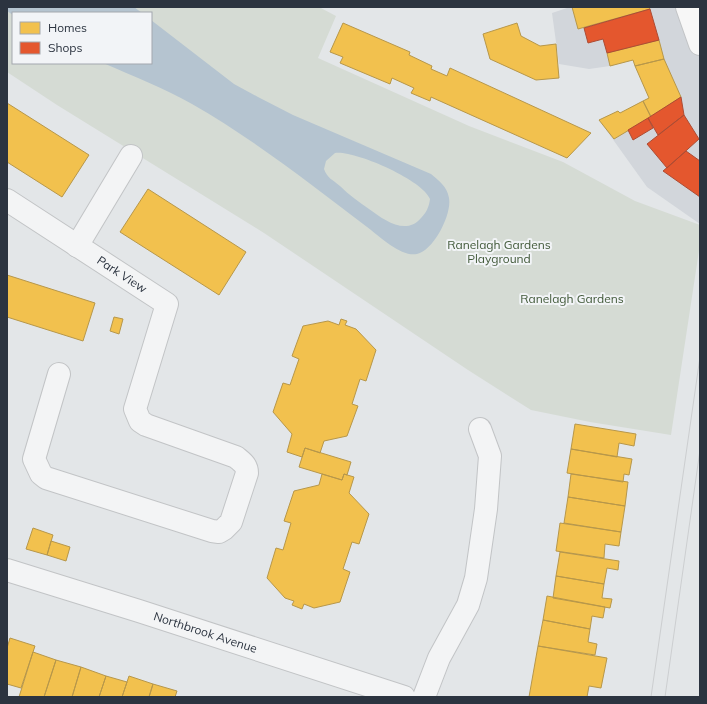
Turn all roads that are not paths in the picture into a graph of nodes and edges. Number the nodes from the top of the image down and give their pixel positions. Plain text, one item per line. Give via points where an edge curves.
1 (687, 7) edge
2 (700, 44) edge
3 (131, 156) dead end
4 (7, 200) edge
5 (77, 246) junction
6 (59, 374) dead end
7 (480, 429) dead end
8 (7, 570) edge
9 (404, 697) edge
10 (424, 697) edge

1 - 2 main road
3 - 5 street
4 - 5 street, Park View
5 - 6 street, Park View via 167,304 135,409 140,421 146,425 236,457 243,462 247,473 231,522 219,532 212,531 40,474 34,459
7 - 10 street via 490,456 486,509 476,578 468,606 439,658
8 - 9 street, Northbrook Avenue

